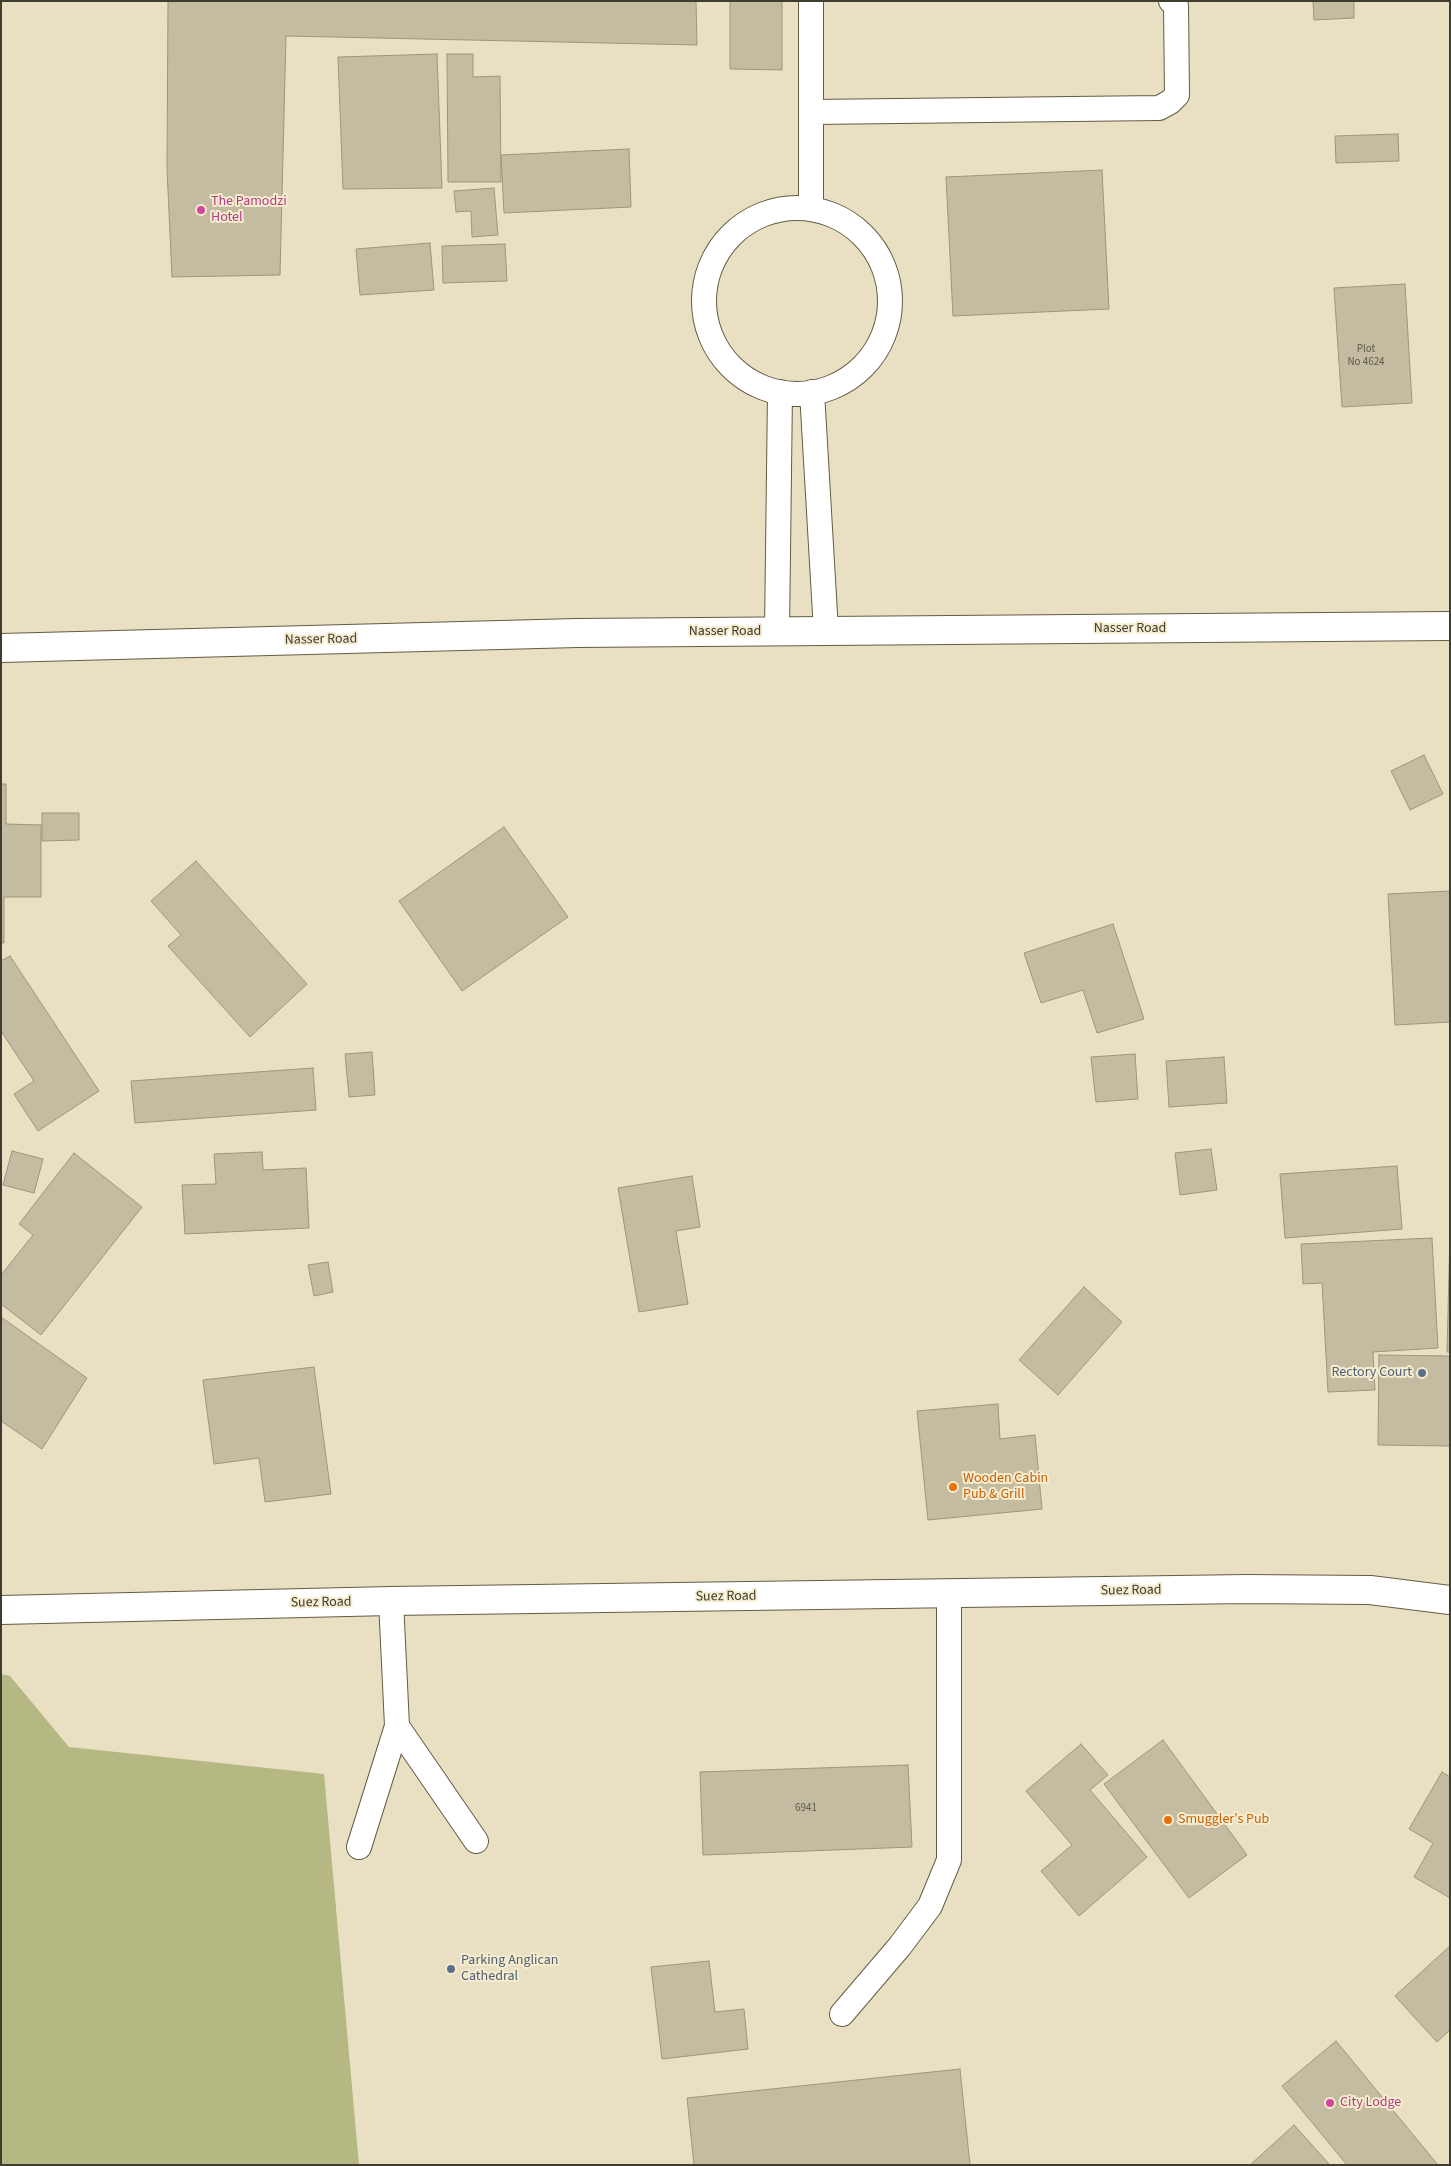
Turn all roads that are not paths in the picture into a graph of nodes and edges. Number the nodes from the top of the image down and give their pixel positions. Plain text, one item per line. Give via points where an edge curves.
1 (811, 1) edge
2 (1174, 3) edge
3 (811, 112) junction
4 (811, 209) junction
5 (780, 392) junction
6 (812, 392) junction
7 (1450, 626) edge
8 (826, 631) junction
9 (777, 632) junction
10 (1, 648) edge
11 (949, 1594) junction
12 (1450, 1600) edge
13 (391, 1601) junction
14 (1, 1610) edge
15 (397, 1726) junction
16 (476, 1841) dead end
17 (359, 1847) dead end
18 (842, 2014) dead end

1 - 3 lane
2 - 3 lane via 1177,95 1159,108
3 - 4 lane
4 - 5 lane via 786,209 760,216 740,228 722,246 710,268 704,292 709,335 721,356 736,374 757,386
4 - 6 lane via 849,222 877,250 889,286 890,309 878,346 865,363 831,387
5 - 6 lane
5 - 9 lane
6 - 8 lane
7 - 8 main road, Nasser Road
8 - 9 main road, Nasser Road
9 - 10 main road, Nasser Road via 577,633
11 - 12 main road, Suez Road via 1361,1590
11 - 13 main road, Suez Road
11 - 18 lane via 949,1860 930,1906
13 - 14 main road, Suez Road
13 - 15 lane
15 - 16 lane
15 - 17 lane

